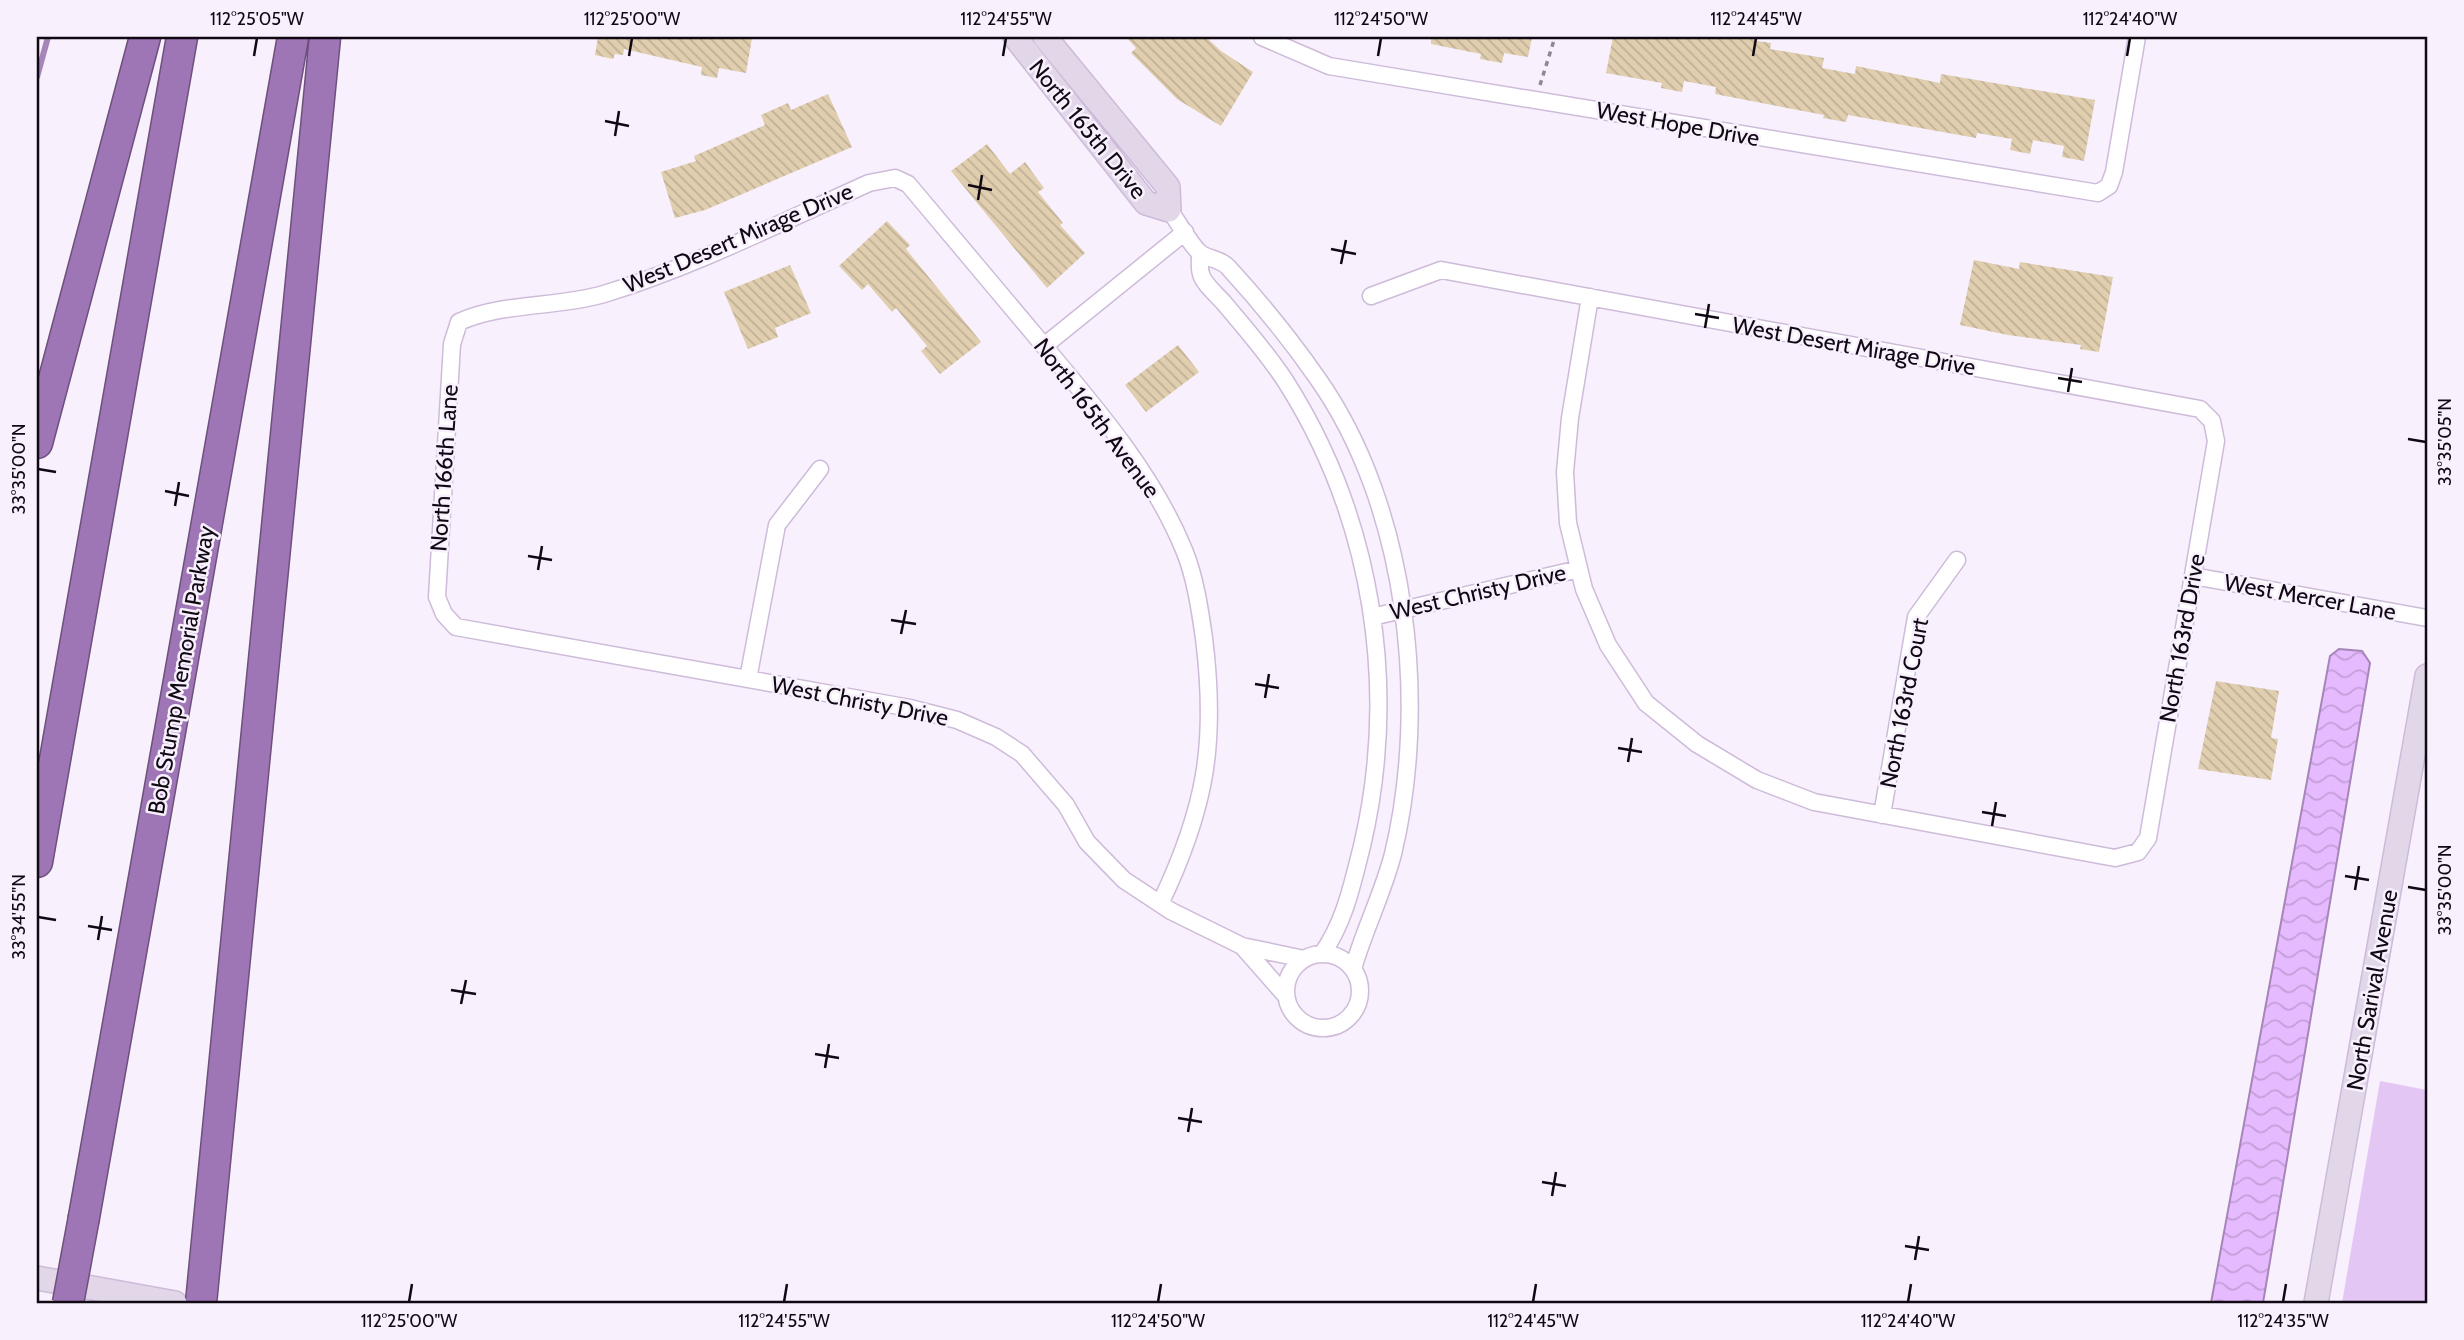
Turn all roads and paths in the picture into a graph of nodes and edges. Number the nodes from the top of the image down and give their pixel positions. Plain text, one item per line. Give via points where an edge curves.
1 (145, 37) edge
2 (182, 37) edge
3 (293, 37) edge
4 (325, 37) edge
5 (1015, 37) edge
6 (1045, 37) edge
7 (1262, 37) edge
8 (1555, 37) edge
9 (2137, 37) edge
10 (1537, 100) junction
11 (895, 178) joint
12 (1169, 210) junction
13 (1185, 232) junction
14 (1200, 253) junction
15 (1371, 296) dead end
16 (1590, 298) junction
17 (459, 322) joint
18 (1044, 346) junction
19 (2212, 421) joint
20 (37, 443) edge
21 (820, 468) dead end
22 (1956, 560) dead end
23 (1579, 569) junction
24 (2193, 576) junction
25 (1401, 610) junction
26 (444, 614) joint
27 (1372, 617) junction
28 (2427, 618) edge
29 (2427, 676) edge
30 (748, 679) junction
31 (1882, 815) junction
32 (2138, 852) joint
33 (37, 862) edge
34 (1160, 904) junction
35 (1242, 946) junction
36 (1322, 954) junction
37 (1304, 959) junction
38 (1353, 969) junction
39 (1286, 996) junction
40 (37, 1278) edge
41 (68, 1303) edge
42 (175, 1303) edge
43 (201, 1303) edge
44 (2316, 1303) edge

1 - 20 highway
2 - 33 highway
3 - 41 highway, Bob Stump Memorial Parkway, bridge
4 - 43 highway
5 - 12 main road, North 165th Drive via 1146,203
6 - 12 main road, North 165th Drive via 1168,187
7 - 10 street, West Hope Drive via 1329,66
8 - 10 path
9 - 10 street, West Hope Drive via 2114,172 2109,186 2098,193
11 - 17 street, West Desert Mirage Drive via 869,183 653,279 575,302 484,311
11 - 18 street, North 165th Avenue via 908,184
12 - 13 street, North 165th Drive
13 - 14 street, North 165th Drive
13 - 18 street
14 - 25 street via 1225,264 1296,349 1350,434 1385,527
14 - 27 street via 1201,275 1285,381 1314,430 1358,541
15 - 16 street, West Desert Mirage Drive via 1440,270
16 - 19 street, West Desert Mirage Drive via 2200,409
16 - 23 street via 1565,472 1568,523
17 - 26 street, North 166th Lane via 453,344 438,545 437,597
18 - 34 street, North 165th Avenue via 1152,485 1185,552 1201,616 1211,693 1210,749 1184,854
19 - 24 street, North 163rd Drive via 2216,441
21 - 30 street via 776,525
22 - 31 street, North 163rd Court via 1916,617
23 - 25 street, West Christy Drive
23 - 31 street, West Christy Drive via 1608,645 1646,702 1697,744 1757,780 1814,802
24 - 28 street, West Mercer Lane
24 - 32 street, North 163rd Drive via 2148,838
25 - 27 street, West Christy Drive
25 - 38 street via 1410,693 1402,805 1392,855
26 - 30 street, West Christy Drive via 456,627
27 - 36 street via 1379,705 1371,806 1346,908 1338,931
29 - 44 main road, North Sarival Avenue
30 - 34 street, West Christy Drive via 910,708 957,720 996,737 1021,754 1066,805 1087,842 1124,880
31 - 32 street, West Christy Drive via 2115,858
34 - 35 street, West Christy Drive
35 - 37 street
35 - 39 street
36 - 37 street
36 - 38 street via 1345,960
37 - 39 street via 1291,972
38 - 39 street via 1359,980 1358,1003 1344,1022 1333,1027 1308,1025 1297,1018
40 - 42 main road

